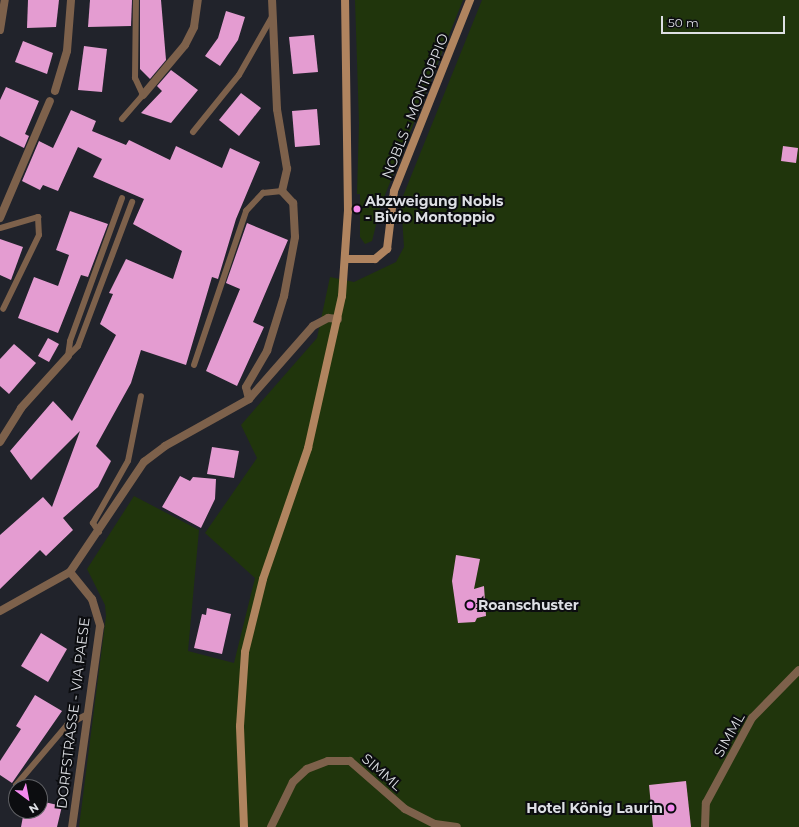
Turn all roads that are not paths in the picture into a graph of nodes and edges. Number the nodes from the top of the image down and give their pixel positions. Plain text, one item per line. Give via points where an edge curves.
1 (5, 0) edge
2 (71, 0) edge
3 (136, 0) edge
4 (198, 0) edge
5 (272, 0) edge
6 (345, 0) edge
7 (470, 0) edge
8 (272, 17) junction
9 (0, 30) edge
10 (55, 91) dead end
11 (143, 95) junction
12 (50, 102) dead end
13 (122, 119) dead end
14 (193, 132) dead end
15 (282, 191) junction
16 (122, 198) dead end
17 (132, 202) dead end
18 (0, 218) edge
19 (0, 228) edge
20 (345, 259) junction
21 (3, 309) dead end
22 (338, 319) junction
23 (68, 356) junction
24 (194, 365) dead end
25 (141, 396) dead end
26 (249, 399) junction
27 (0, 442) edge
28 (99, 532) junction
29 (70, 572) junction
30 (0, 611) edge
31 (798, 668) edge
32 (88, 714) junction
33 (22, 779) edge
34 (72, 827) edge
35 (244, 827) edge
36 (271, 827) edge
37 (457, 827) edge
38 (705, 827) edge

1 - 9 street
2 - 10 street via 67,51
3 - 11 lane via 135,78
4 - 11 street via 194,27 185,45
5 - 8 street
6 - 20 main road via 348,211
7 - 20 main road, NOBLS - MONTOPPIO via 394,190 388,249 375,259
8 - 14 lane via 239,75
8 - 15 street via 278,121 287,169
11 - 13 lane
12 - 18 street
15 - 24 lane via 263,194 246,211
15 - 26 street via 290,198 295,210 293,254 267,351 246,387
16 - 23 lane via 70,341
17 - 23 lane via 78,346
19 - 21 lane via 38,218 38,234
20 - 22 main road
22 - 26 street via 328,318 313,326
22 - 35 main road via 308,448 255,609 241,683
23 - 27 street via 21,408
25 - 28 lane via 128,460 93,523
26 - 28 street via 165,446 144,462 129,480
28 - 29 street
29 - 30 street
29 - 32 street, DORFSTRASSE - VIA PAESE via 99,613
31 - 38 street, SIMML via 752,718 706,804
32 - 33 lane via 67,725
32 - 34 street, DORFSTRASSE - VIA PAESE
36 - 37 street, SIMML via 293,782 307,769 328,761 350,761 405,809 436,824

